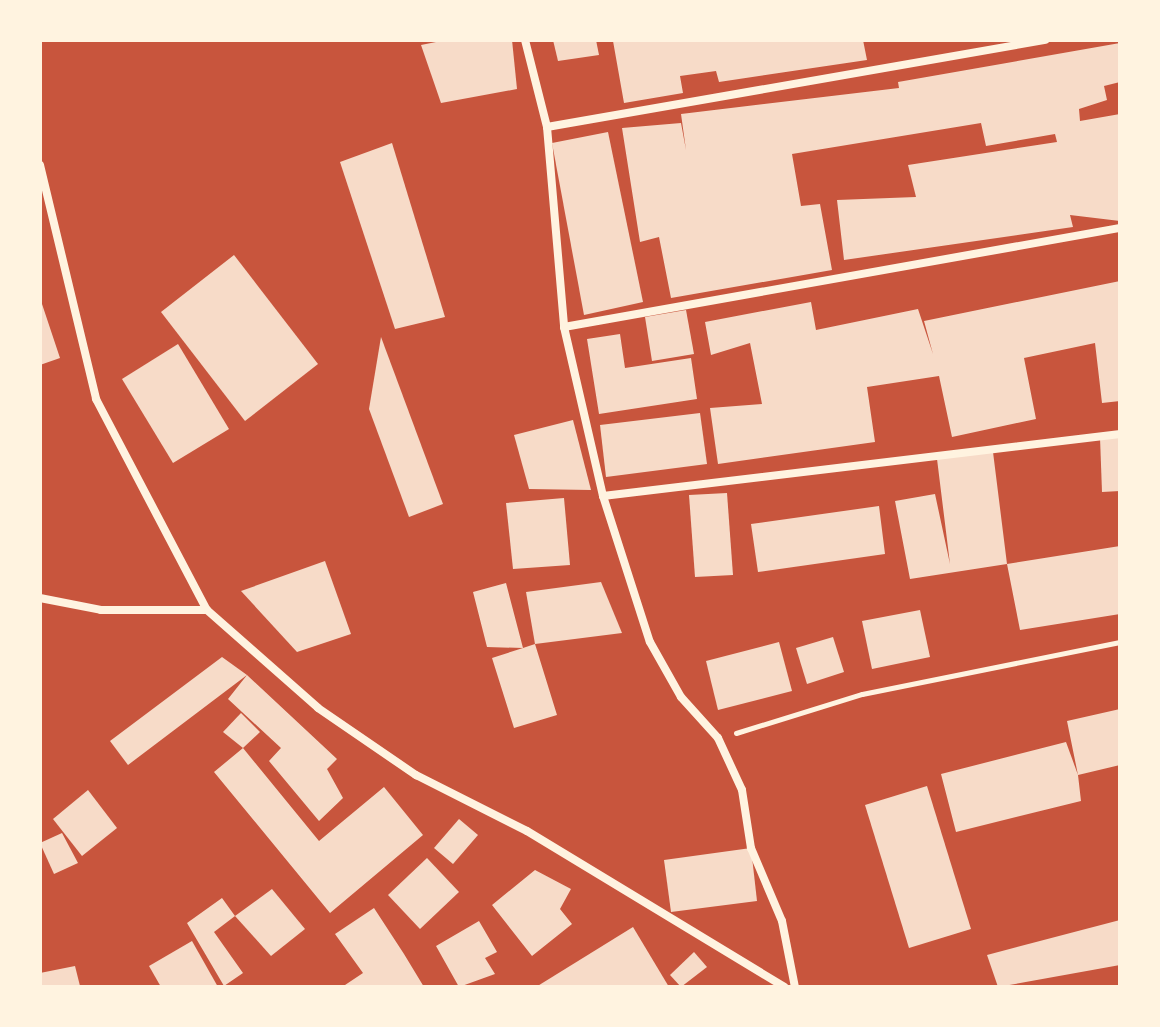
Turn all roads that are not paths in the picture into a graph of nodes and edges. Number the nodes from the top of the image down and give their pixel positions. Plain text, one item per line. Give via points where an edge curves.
1 (525, 40) edge
2 (1045, 40) edge
3 (547, 127) junction
4 (40, 165) edge
5 (1120, 228) edge
6 (564, 327) junction
7 (1120, 434) edge
8 (603, 496) junction
9 (40, 598) edge
10 (207, 610) junction
11 (785, 987) edge
12 (795, 987) edge

1 - 3 street
2 - 3 street
3 - 6 street
4 - 10 street via 96,399
5 - 6 street
6 - 8 street
7 - 8 street
8 - 12 street via 650,642 681,697 718,738 742,790 751,848 782,921
9 - 10 street via 101,610
10 - 11 street via 318,708 416,775 541,839

